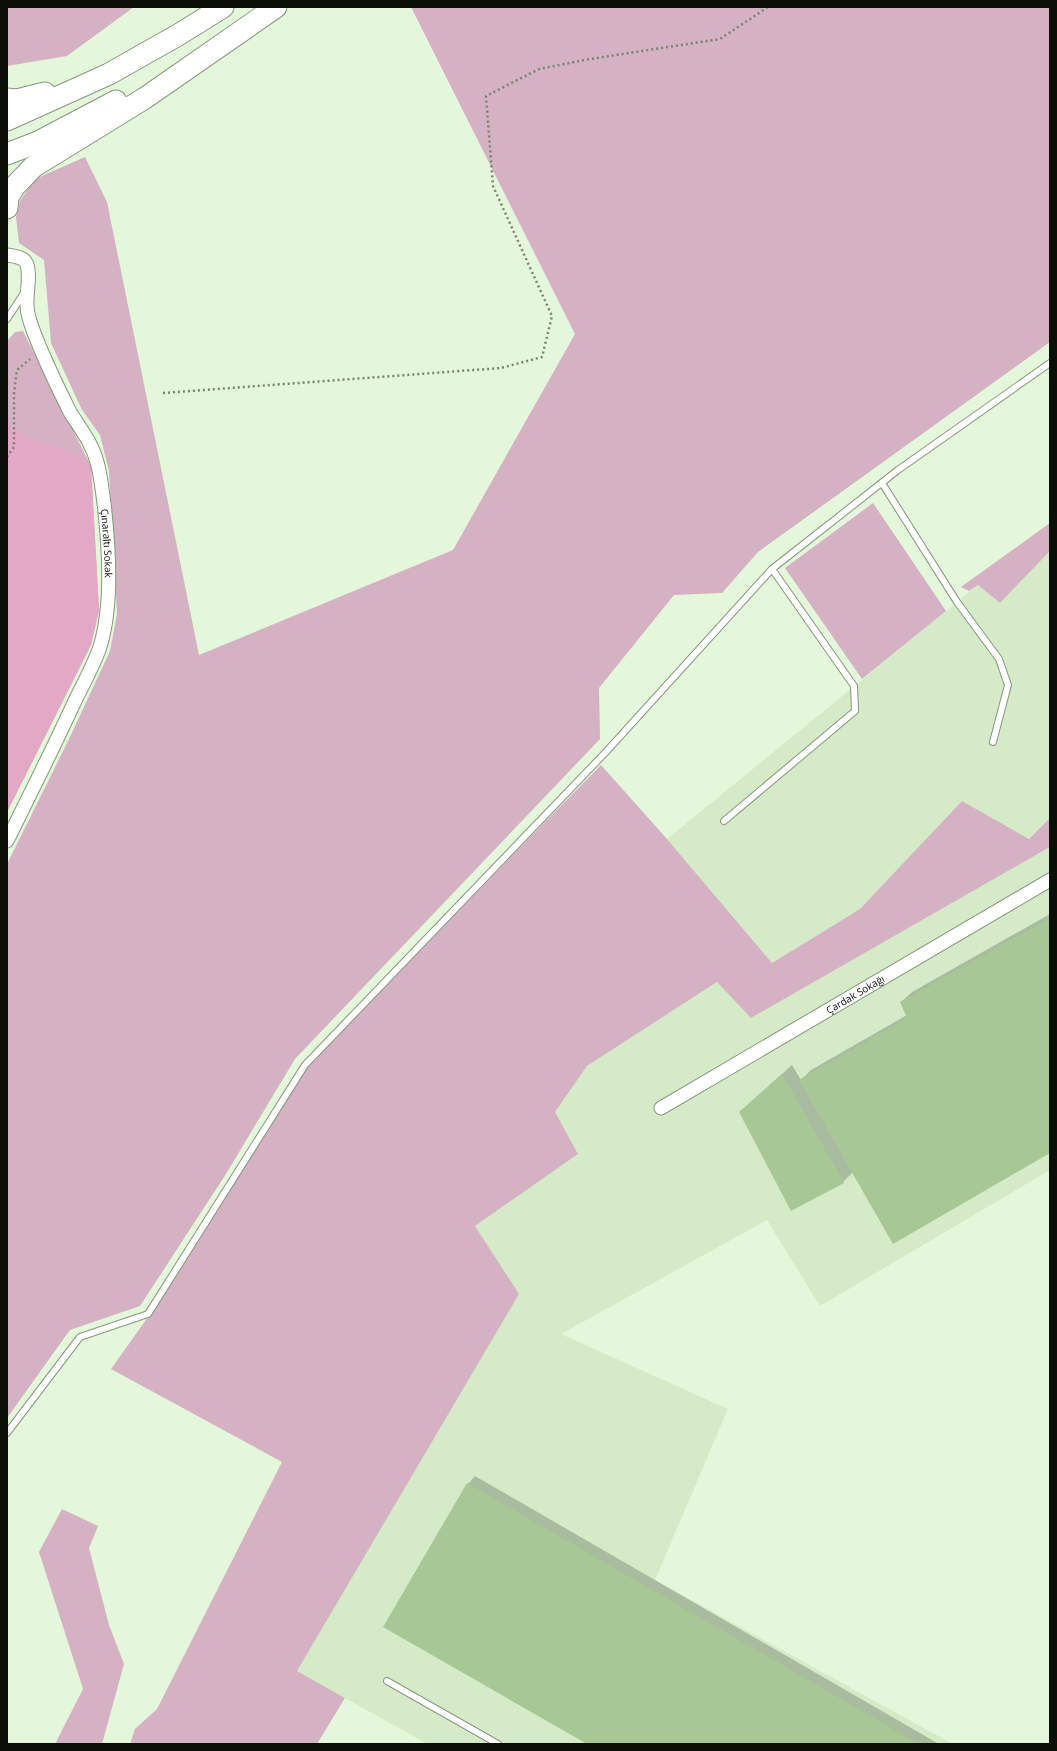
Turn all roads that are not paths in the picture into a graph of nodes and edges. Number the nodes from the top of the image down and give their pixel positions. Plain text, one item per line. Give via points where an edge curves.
1 (223, 7) edge
2 (276, 7) edge
3 (109, 74) junction
4 (7, 99) edge
5 (7, 120) edge
6 (7, 154) edge
7 (7, 208) edge
8 (7, 255) edge
9 (27, 290) junction
10 (7, 318) edge
11 (1050, 363) edge
12 (882, 483) junction
13 (772, 569) junction
14 (993, 742) dead end
15 (724, 821) dead end
16 (7, 841) edge
17 (1050, 880) edge
18 (661, 1108) dead end
19 (7, 1433) edge
20 (387, 1682) dead end
21 (498, 1744) edge

1 - 3 highway
2 - 6 highway via 120,99 38,142
2 - 7 highway via 145,98 33,167 8,197
3 - 4 highway via 28,98
3 - 5 highway
8 - 9 street, Çınaraltı Sokak via 24,260 27,265
9 - 10 lane
9 - 16 street, Çınaraltı Sokak via 28,317 41,349 97,462 106,524 107,606 100,648
11 - 12 lane
12 - 13 lane
12 - 14 lane via 957,602 999,659 1008,685
13 - 15 lane via 854,686 855,711
13 - 19 lane via 605,754 305,1065 148,1314 80,1337
17 - 18 street, Çardak Sokağı
20 - 21 lane

